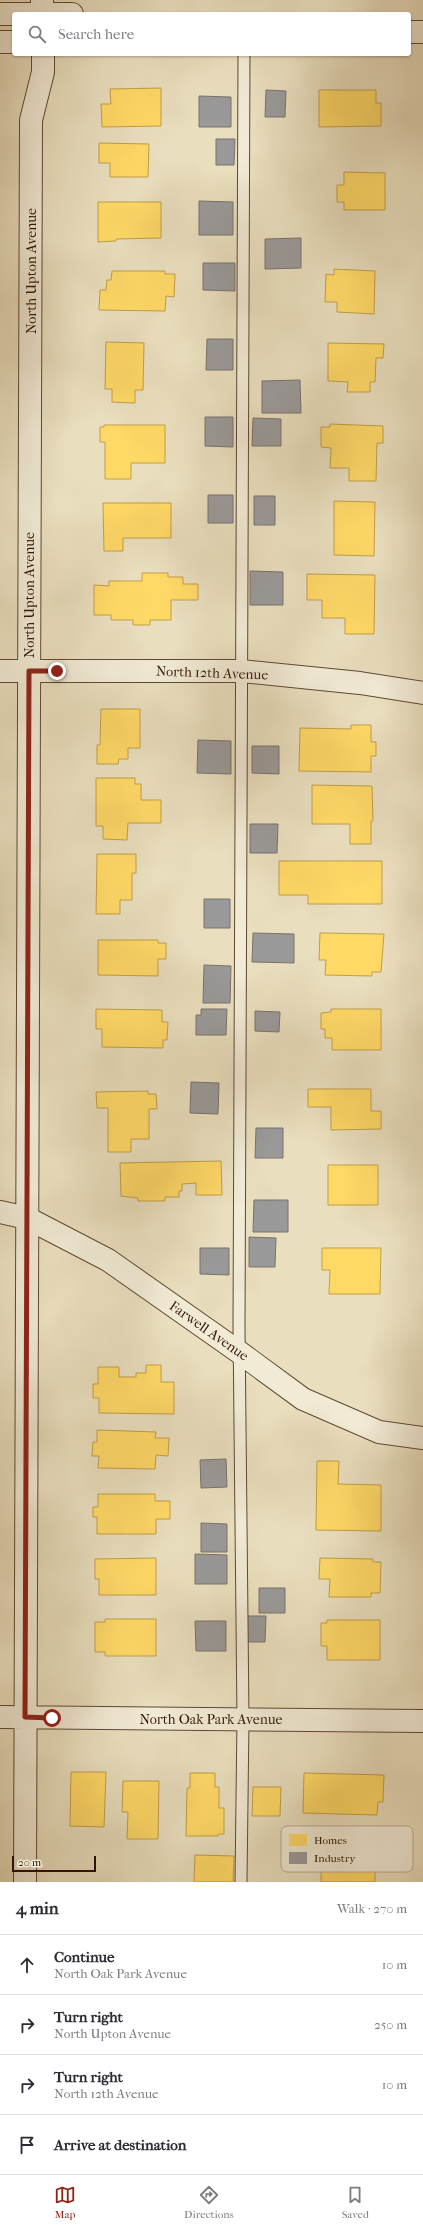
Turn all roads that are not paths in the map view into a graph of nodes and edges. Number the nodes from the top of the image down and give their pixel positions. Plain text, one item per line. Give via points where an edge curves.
1 (42, 0) edge
2 (42, 12) edge
3 (0, 14) edge
4 (12, 14) edge
5 (411, 32) edge
6 (423, 32) edge
7 (0, 42) edge
8 (12, 42) edge
9 (43, 56) edge
10 (244, 56) edge
11 (0, 670) edge
12 (29, 671) junction
13 (242, 671) junction
14 (423, 693) edge
15 (0, 1212) edge
16 (27, 1218) junction
17 (239, 1352) junction
18 (423, 1438) edge
19 (0, 1717) edge
20 (25, 1717) junction
21 (243, 1719) junction
22 (423, 1721) edge
23 (25, 1882) edge
24 (241, 1882) edge

1 - 2 street
3 - 4 street
5 - 6 street
7 - 8 street
9 - 12 street, North Upton Avenue via 43,72 31,120
10 - 13 lane
11 - 12 street, North 12th Avenue
12 - 13 street, North 12th Avenue
12 - 16 street, North Upton Avenue
13 - 14 street, North 12th Avenue via 360,683
13 - 17 lane
15 - 16 street, Farwell Avenue
16 - 17 street, Farwell Avenue via 108,1260
16 - 20 street, North Upton Avenue
17 - 18 street, Farwell Avenue via 303,1399 379,1432
17 - 21 lane
19 - 20 street, North Oak Park Avenue
20 - 21 street, North Oak Park Avenue
20 - 23 street, North Upton Avenue
21 - 22 street, North Oak Park Avenue
21 - 24 lane

